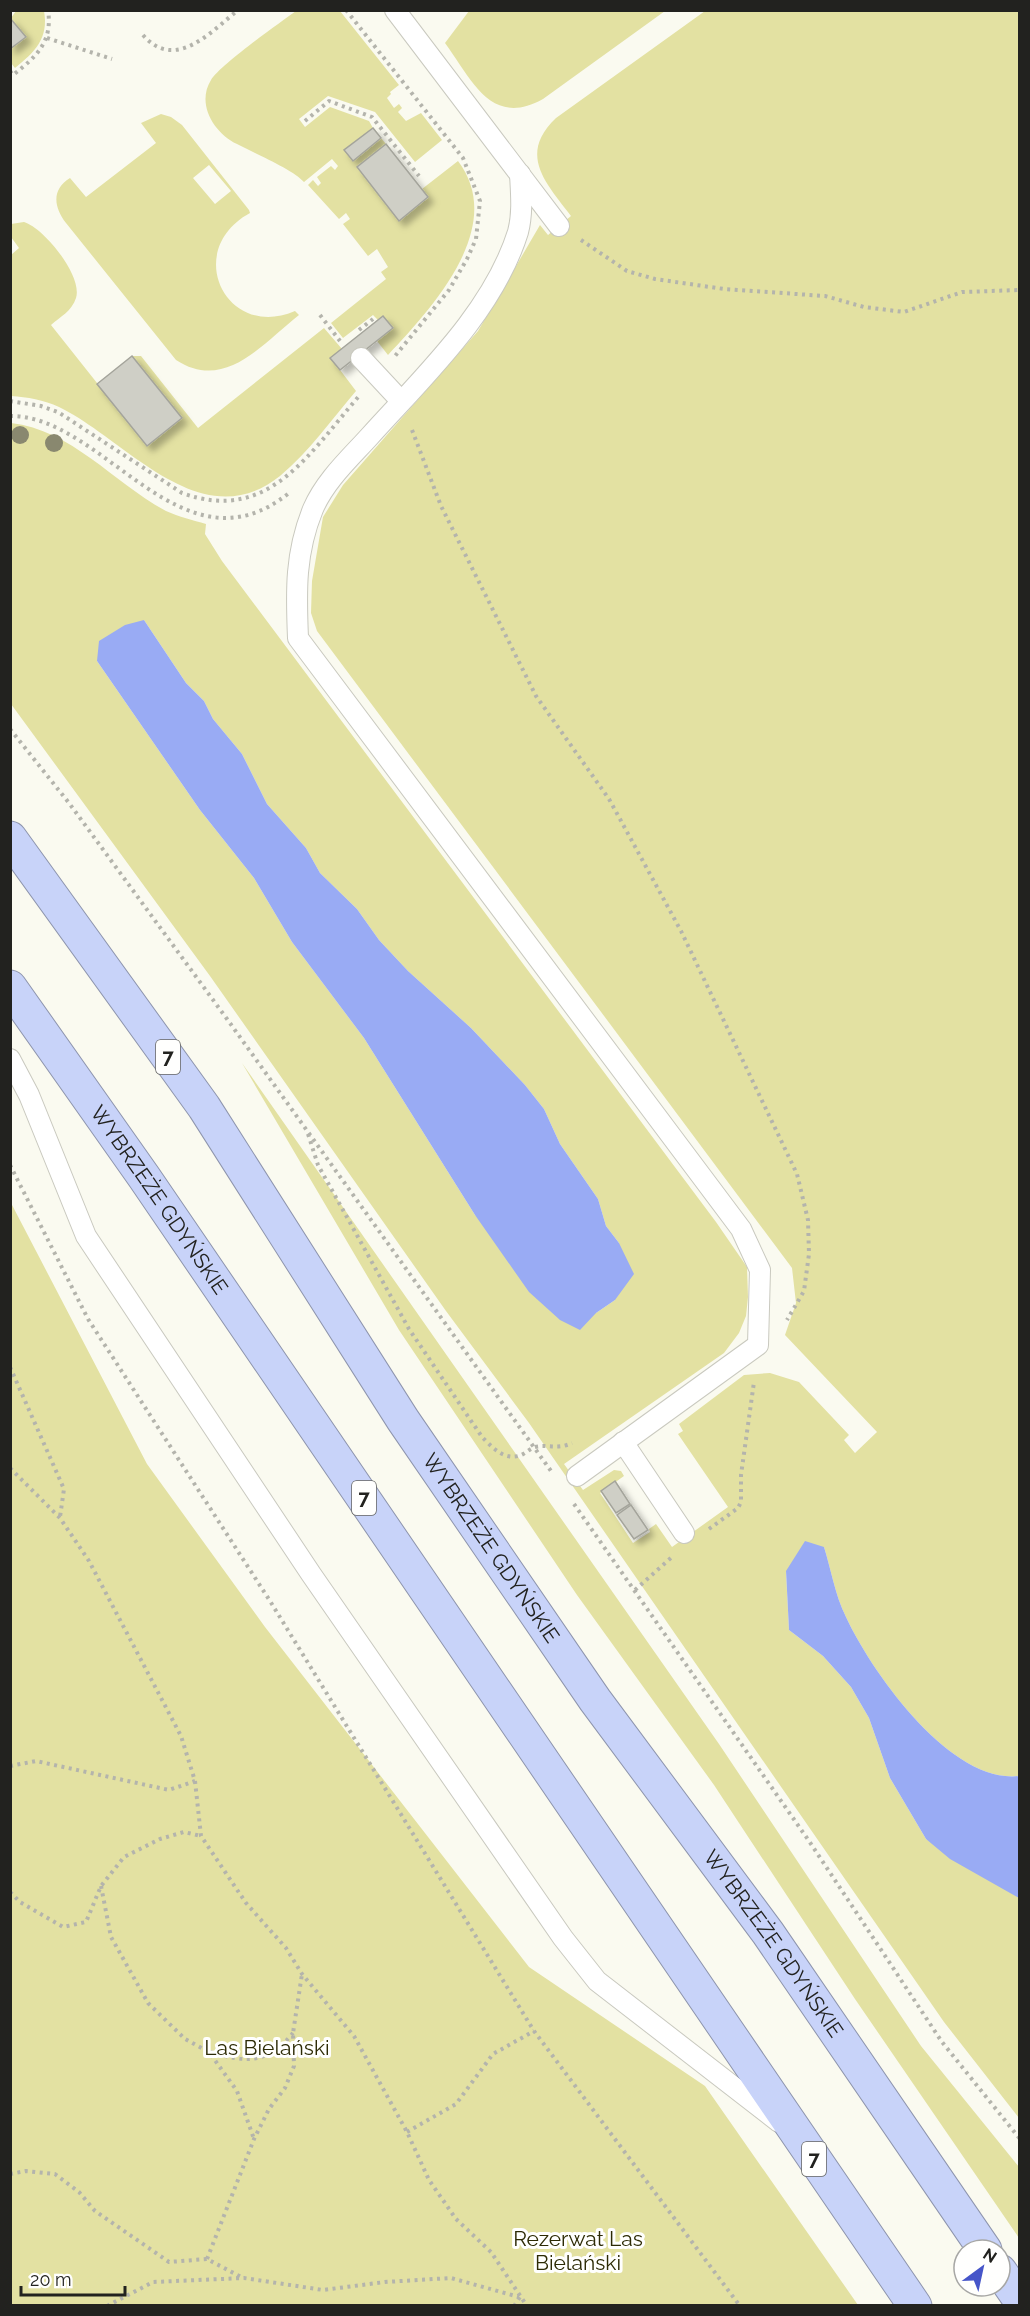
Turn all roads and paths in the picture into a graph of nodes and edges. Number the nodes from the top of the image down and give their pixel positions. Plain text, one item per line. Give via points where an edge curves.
1 (48, 10) edge
2 (238, 10) edge
3 (346, 10) edge
4 (395, 10) edge
5 (143, 35) dead end
6 (47, 38) junction
7 (112, 59) dead end
8 (10, 71) edge
9 (305, 121) dead end
10 (520, 174) junction
11 (419, 176) dead end
12 (559, 226) joint
13 (1020, 290) edge
14 (320, 315) dead end
15 (373, 319) dead end
16 (357, 332) dead end
17 (350, 338) dead end
18 (361, 358) dead end
19 (376, 377) junction
20 (10, 401) edge
21 (401, 401) junction
22 (10, 416) edge
23 (296, 488) dead end
24 (10, 729) edge
25 (10, 838) edge
26 (10, 987) edge
27 (10, 1059) edge
28 (307, 1130) junction
29 (10, 1165) edge
30 (758, 1345) junction
31 (10, 1367) edge
32 (623, 1442) junction
33 (534, 1447) junction
34 (10, 1468) edge
35 (554, 1476) dead end
36 (577, 1476) dead end
37 (568, 1495) dead end
38 (60, 1518) junction
39 (694, 1533) joint
40 (677, 1552) dead end
41 (635, 1590) junction
42 (10, 1766) edge
43 (195, 1780) junction
44 (201, 1836) junction
45 (101, 1886) junction
46 (10, 1892) edge
47 (302, 1974) junction
48 (534, 2031) junction
49 (293, 2033) junction
50 (209, 2052) junction
51 (408, 2132) junction
52 (800, 2138) junction
53 (254, 2139) junction
54 (1020, 2139) edge
55 (10, 2174) edge
56 (978, 2238) edge
57 (207, 2259) junction
58 (244, 2278) junction
59 (520, 2297) junction
60 (106, 2306) edge
61 (514, 2306) edge
62 (527, 2306) edge
63 (740, 2306) edge
64 (915, 2306) edge

1 - 6 path
2 - 5 path via 184,49 157,47
3 - 19 path via 463,158 480,201 476,239 449,290
4 - 10 lane
6 - 7 path
6 - 8 path via 35,57 13,75
9 - 11 path via 329,101 372,117
10 - 12 lane
10 - 21 lane via 522,205 509,254 469,322
12 - 13 path via 627,271 655,279 825,296 864,307 904,312 962,292
14 - 17 path via 342,344
15 - 16 path
18 - 19 lane
19 - 20 path via 288,476 254,497 227,502 182,493 58,412
19 - 21 lane
21 - 30 path via 441,507 536,696 620,819 681,931 797,1174 808,1220 804,1291 785,1324
21 - 30 lane via 334,476 314,506 296,574 298,638 741,1229 760,1270
22 - 23 path via 45,423 72,437 153,494 183,509 219,517 240,516 276,504
24 - 28 path via 76,813
25 - 56 highway, WYBRZEŻE GDYŃSKIE / 7 via 204,1107 403,1420 595,1700 768,1934
26 - 52 highway, WYBRZEŻE GDYŃSKIE / 7
27 - 52 lane via 29,1095 86,1236 311,1574 563,1938 597,1982
28 - 33 path
28 - 33 path via 318,1165 410,1329 482,1437 504,1455 516,1457
29 - 48 path via 88,1319 270,1601
30 - 32 lane
30 - 39 path via 741,1502 738,1508
31 - 38 path via 64,1489
32 - 36 lane
32 - 39 lane
33 - 35 path
34 - 38 path
37 - 41 path
38 - 43 path via 89,1561 181,1736
40 - 41 path
41 - 54 path via 942,2042
42 - 43 path via 36,1761 169,1790
43 - 44 path
44 - 45 path via 184,1832 160,1839 124,1857
44 - 47 path via 246,1903 286,1948
45 - 46 path via 86,1922 63,1927
45 - 50 path via 111,1937 148,2002 185,2039
47 - 49 path
47 - 51 path via 354,2036
48 - 51 path via 493,2054 456,2104
48 - 63 path
49 - 50 path via 279,2050 260,2058 236,2060
49 - 53 path via 294,2066
50 - 53 path via 237,2091
51 - 59 path via 429,2180 456,2219 491,2252
52 - 64 highway, WYBRZEŻE GDYŃSKIE / 7
53 - 57 path
55 - 57 path via 55,2174 79,2192 95,2211 169,2262
57 - 58 path
58 - 59 path via 323,2290 451,2278
58 - 60 path via 153,2282
59 - 61 path
59 - 62 path

